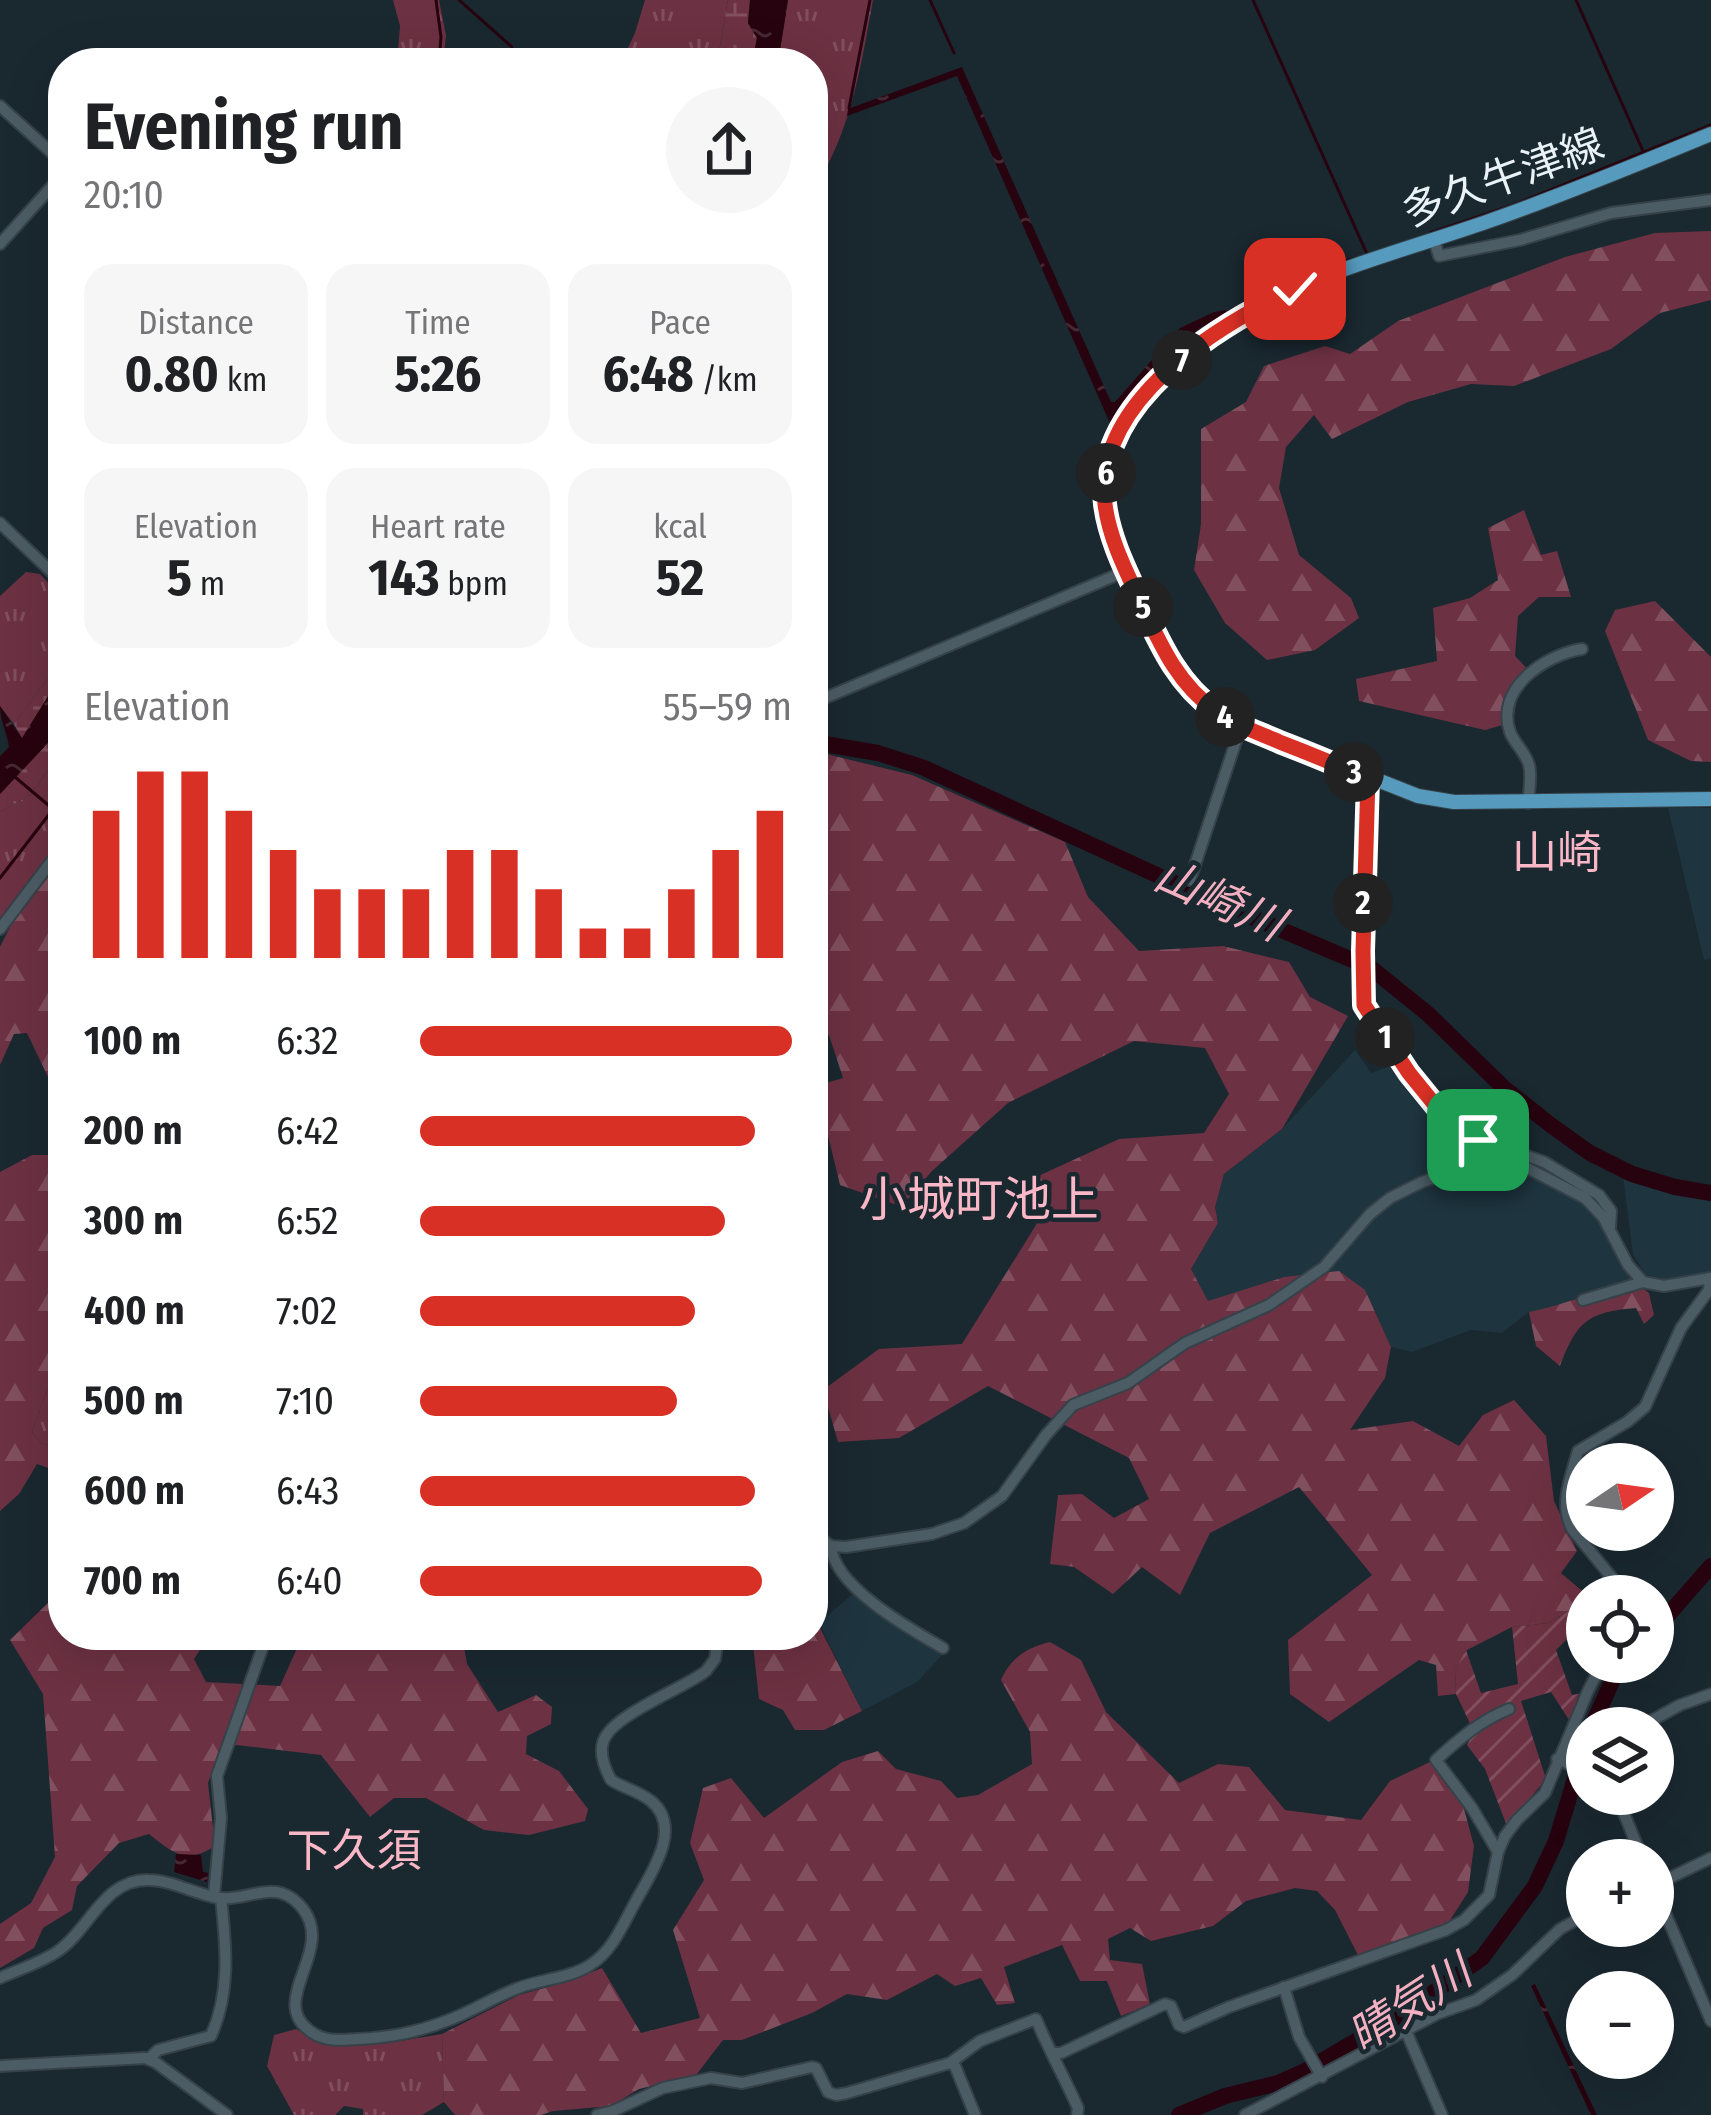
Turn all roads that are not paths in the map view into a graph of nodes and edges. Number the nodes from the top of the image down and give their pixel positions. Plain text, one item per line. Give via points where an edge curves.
1 (0, 106) edge
2 (1711, 134) edge
3 (48, 150) edge
4 (48, 191) edge
5 (1711, 200) edge
6 (1434, 240) junction
7 (0, 244) edge
8 (0, 523) edge
9 (48, 569) edge
10 (1126, 571) junction
11 (1582, 650) dead end
12 (828, 697) edge
13 (1241, 726) junction
14 (1368, 778) junction
15 (1711, 799) edge
16 (1528, 803) junction
17 (48, 865) edge
18 (1190, 880) dead end
19 (0, 929) edge
20 (1610, 1227) junction
21 (1710, 1278) edge
22 (1642, 1282) junction
23 (1583, 1300) dead end
24 (828, 1544) edge
25 (831, 1546) junction
26 (1610, 1575) edge
27 (943, 1648) dead end
28 (262, 1650) edge
29 (716, 1650) edge
30 (1594, 1683) edge
31 (1711, 1694) edge
32 (1509, 1708) dead end
33 (1674, 1709) edge
34 (1557, 1759) junction
35 (1566, 1763) edge
36 (1498, 1852) junction
37 (1711, 1858) edge
38 (1674, 1875) edge
39 (218, 1898) junction
40 (1566, 1926) edge
41 (1674, 1934) edge
42 (0, 1978) edge
43 (1284, 1987) junction
44 (1711, 2021) edge
45 (1406, 2031) junction
46 (1054, 2053) junction
47 (149, 2060) junction
48 (950, 2063) junction
49 (0, 2066) edge
50 (1322, 2077) junction
51 (1251, 2114) edge
52 (227, 2115) edge
53 (597, 2115) edge
54 (975, 2115) edge
55 (1077, 2115) edge
56 (1442, 2115) edge

1 - 3 street
2 - 6 main road, 多久牛津線
4 - 7 street
5 - 6 street via 1611,214 1439,256
6 - 10 main road, 多久牛津線 via 1234,320 1143,396 1116,437 1106,473 1105,502
8 - 9 street
10 - 12 street
10 - 13 main road, 多久牛津線 via 1178,675
11 - 16 street via 1546,660 1513,696 1507,714 1529,764
13 - 14 main road, 多久牛津線
13 - 18 street
14 - 16 main road, 多久牛津線 via 1454,802
14 - 20 street via 1368,1012 1409,1073 1467,1134 1544,1162 1598,1195 1611,1211
15 - 16 main road, 多久牛津線
17 - 19 street
20 - 22 street
20 - 25 street via 1586,1198 1526,1167 1493,1164 1422,1182 1370,1214 1324,1267 1269,1305 1072,1405 980,1514 932,1534
21 - 22 street
21 - 26 street via 1645,1407 1578,1451 1567,1520
22 - 23 street
24 - 25 street
25 - 27 street via 851,1585
28 - 39 street via 217,1776
29 - 39 street via 706,1671 622,1720 603,1742 611,1780 652,1801 665,1836 617,1936 576,1972 416,2031 326,2039 302,2024 296,2008 313,1944 307,1913 277,1892
30 - 34 street
31 - 33 street
32 - 36 street via 1436,1760
34 - 35 street
34 - 36 street via 1545,1793
36 - 43 street via 1490,1895 1464,1920
37 - 38 street
39 - 42 street via 153,1880 127,1884 61,1949
39 - 47 street via 228,1964 214,2029
40 - 45 street via 1476,2000
41 - 44 street
43 - 46 street via 1184,2027 1166,2004
43 - 50 street
45 - 50 street
45 - 56 street
46 - 48 street via 1036,2019
46 - 55 street
47 - 49 street
47 - 52 street
48 - 53 street via 836,2095 812,2067 742,2083 711,2078
48 - 54 street
50 - 51 street

